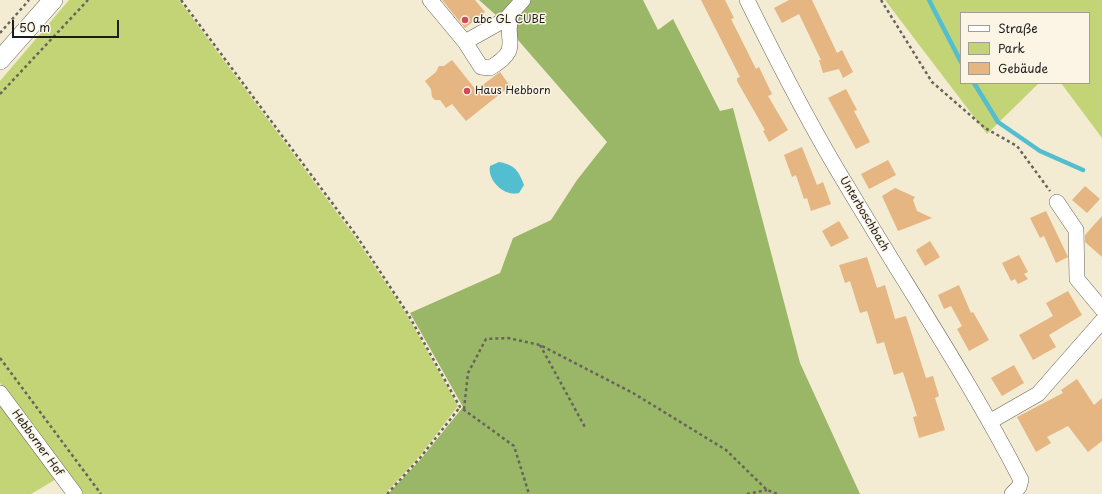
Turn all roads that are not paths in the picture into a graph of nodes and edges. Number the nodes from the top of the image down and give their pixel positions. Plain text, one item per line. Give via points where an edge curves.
1 (53, 0) edge
2 (430, 0) edge
3 (523, 0) edge
4 (747, 0) edge
5 (513, 12) junction
6 (465, 42) junction
7 (0, 60) edge
8 (1057, 202) road end
9 (1102, 309) edge
10 (1102, 321) edge
11 (0, 393) edge
12 (991, 421) junction
13 (75, 494) edge
14 (1012, 494) edge

1 - 7 main road
2 - 6 street
3 - 5 street
4 - 12 street, Unterboschbach via 793,91 846,185
5 - 6 street via 506,19
5 - 6 street via 509,22 508,55 490,68 481,67
8 - 9 street via 1076,230 1077,279
10 - 12 street via 1038,394
11 - 13 street, Hebborner Hof
12 - 14 street, Unterboschbach via 1021,480 1019,488

